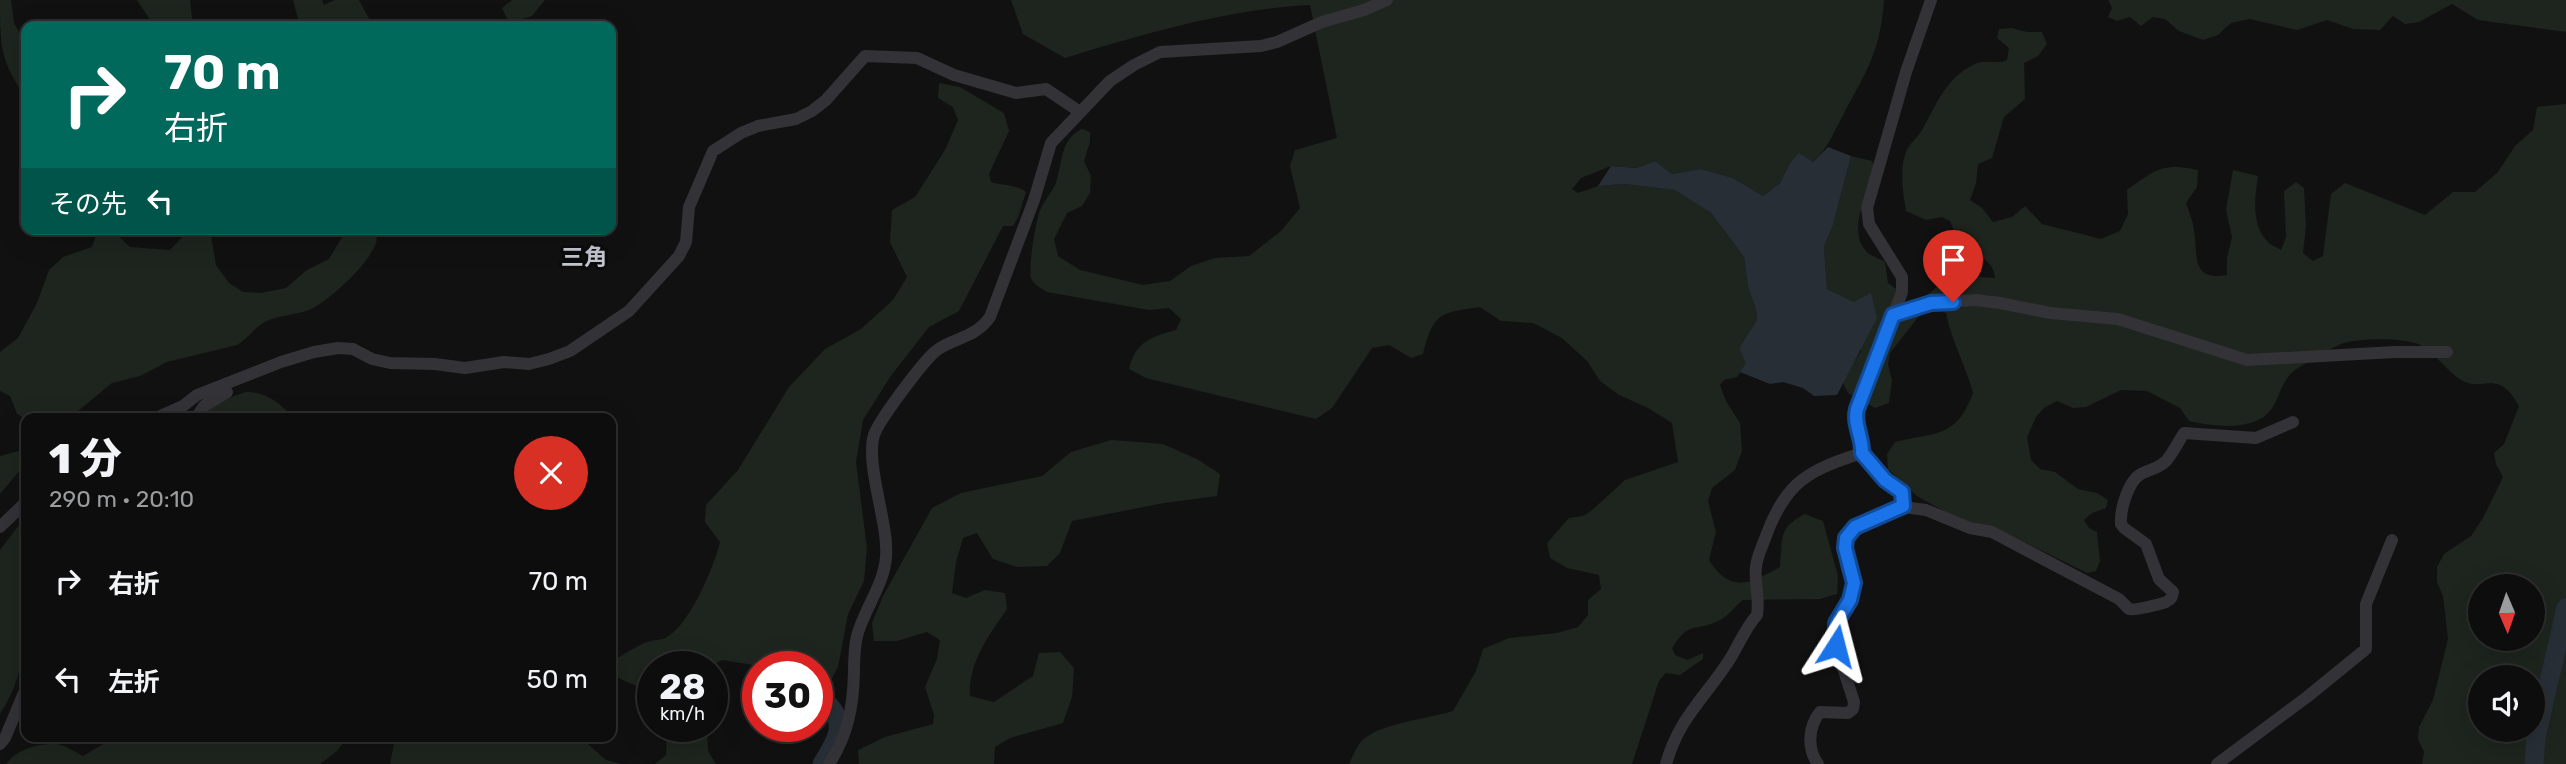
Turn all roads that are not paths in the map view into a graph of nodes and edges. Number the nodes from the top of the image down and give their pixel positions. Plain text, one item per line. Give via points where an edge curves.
1 (1387, 0) edge
2 (1931, 0) edge
3 (1080, 112) junction
4 (1893, 315) junction
5 (2447, 352) dead end
6 (270, 366) junction
7 (167, 413) edge
8 (199, 413) edge
9 (2293, 422) dead end
10 (1862, 453) junction
11 (1903, 506) junction
12 (21, 507) edge
13 (0, 527) edge
14 (2392, 540) dead end
15 (21, 700) edge
16 (0, 744) edge
17 (830, 764) edge
18 (1666, 764) edge
19 (1818, 764) edge
20 (2217, 764) edge

1 - 3 street via 1261,46 1160,52 1110,81
2 - 4 street via 1867,208 1869,224 1902,277
3 - 6 street via 1046,89 1016,93 954,75 917,58 865,56 812,111 758,126 713,151 689,207 686,242 679,256 629,311 570,351 529,364 504,362 465,368 390,363 338,348
3 - 17 street via 1051,143 990,317 984,326 926,359 874,434 886,555 856,639 851,713 840,749
4 - 5 street via 1931,303 2000,303 2118,319 2247,360
4 - 10 street via 1855,416
6 - 7 street via 197,395
6 - 8 street via 265,375 213,398
9 - 11 street via 2256,438 2184,433 2166,461 2133,480 2122,524 2146,544 2159,579 2173,592 2166,602 2140,610 2129,610 2119,599 1992,532
10 - 11 street via 1902,492
10 - 18 street via 1813,472 1786,494 1775,511 1757,559 1757,615 1680,727
11 - 19 street via 1855,527 1846,538 1854,583 1835,632 1854,702 1848,713 1820,712 1815,718 1810,739
12 - 13 street
14 - 20 street via 2366,604 2366,649
15 - 16 street

